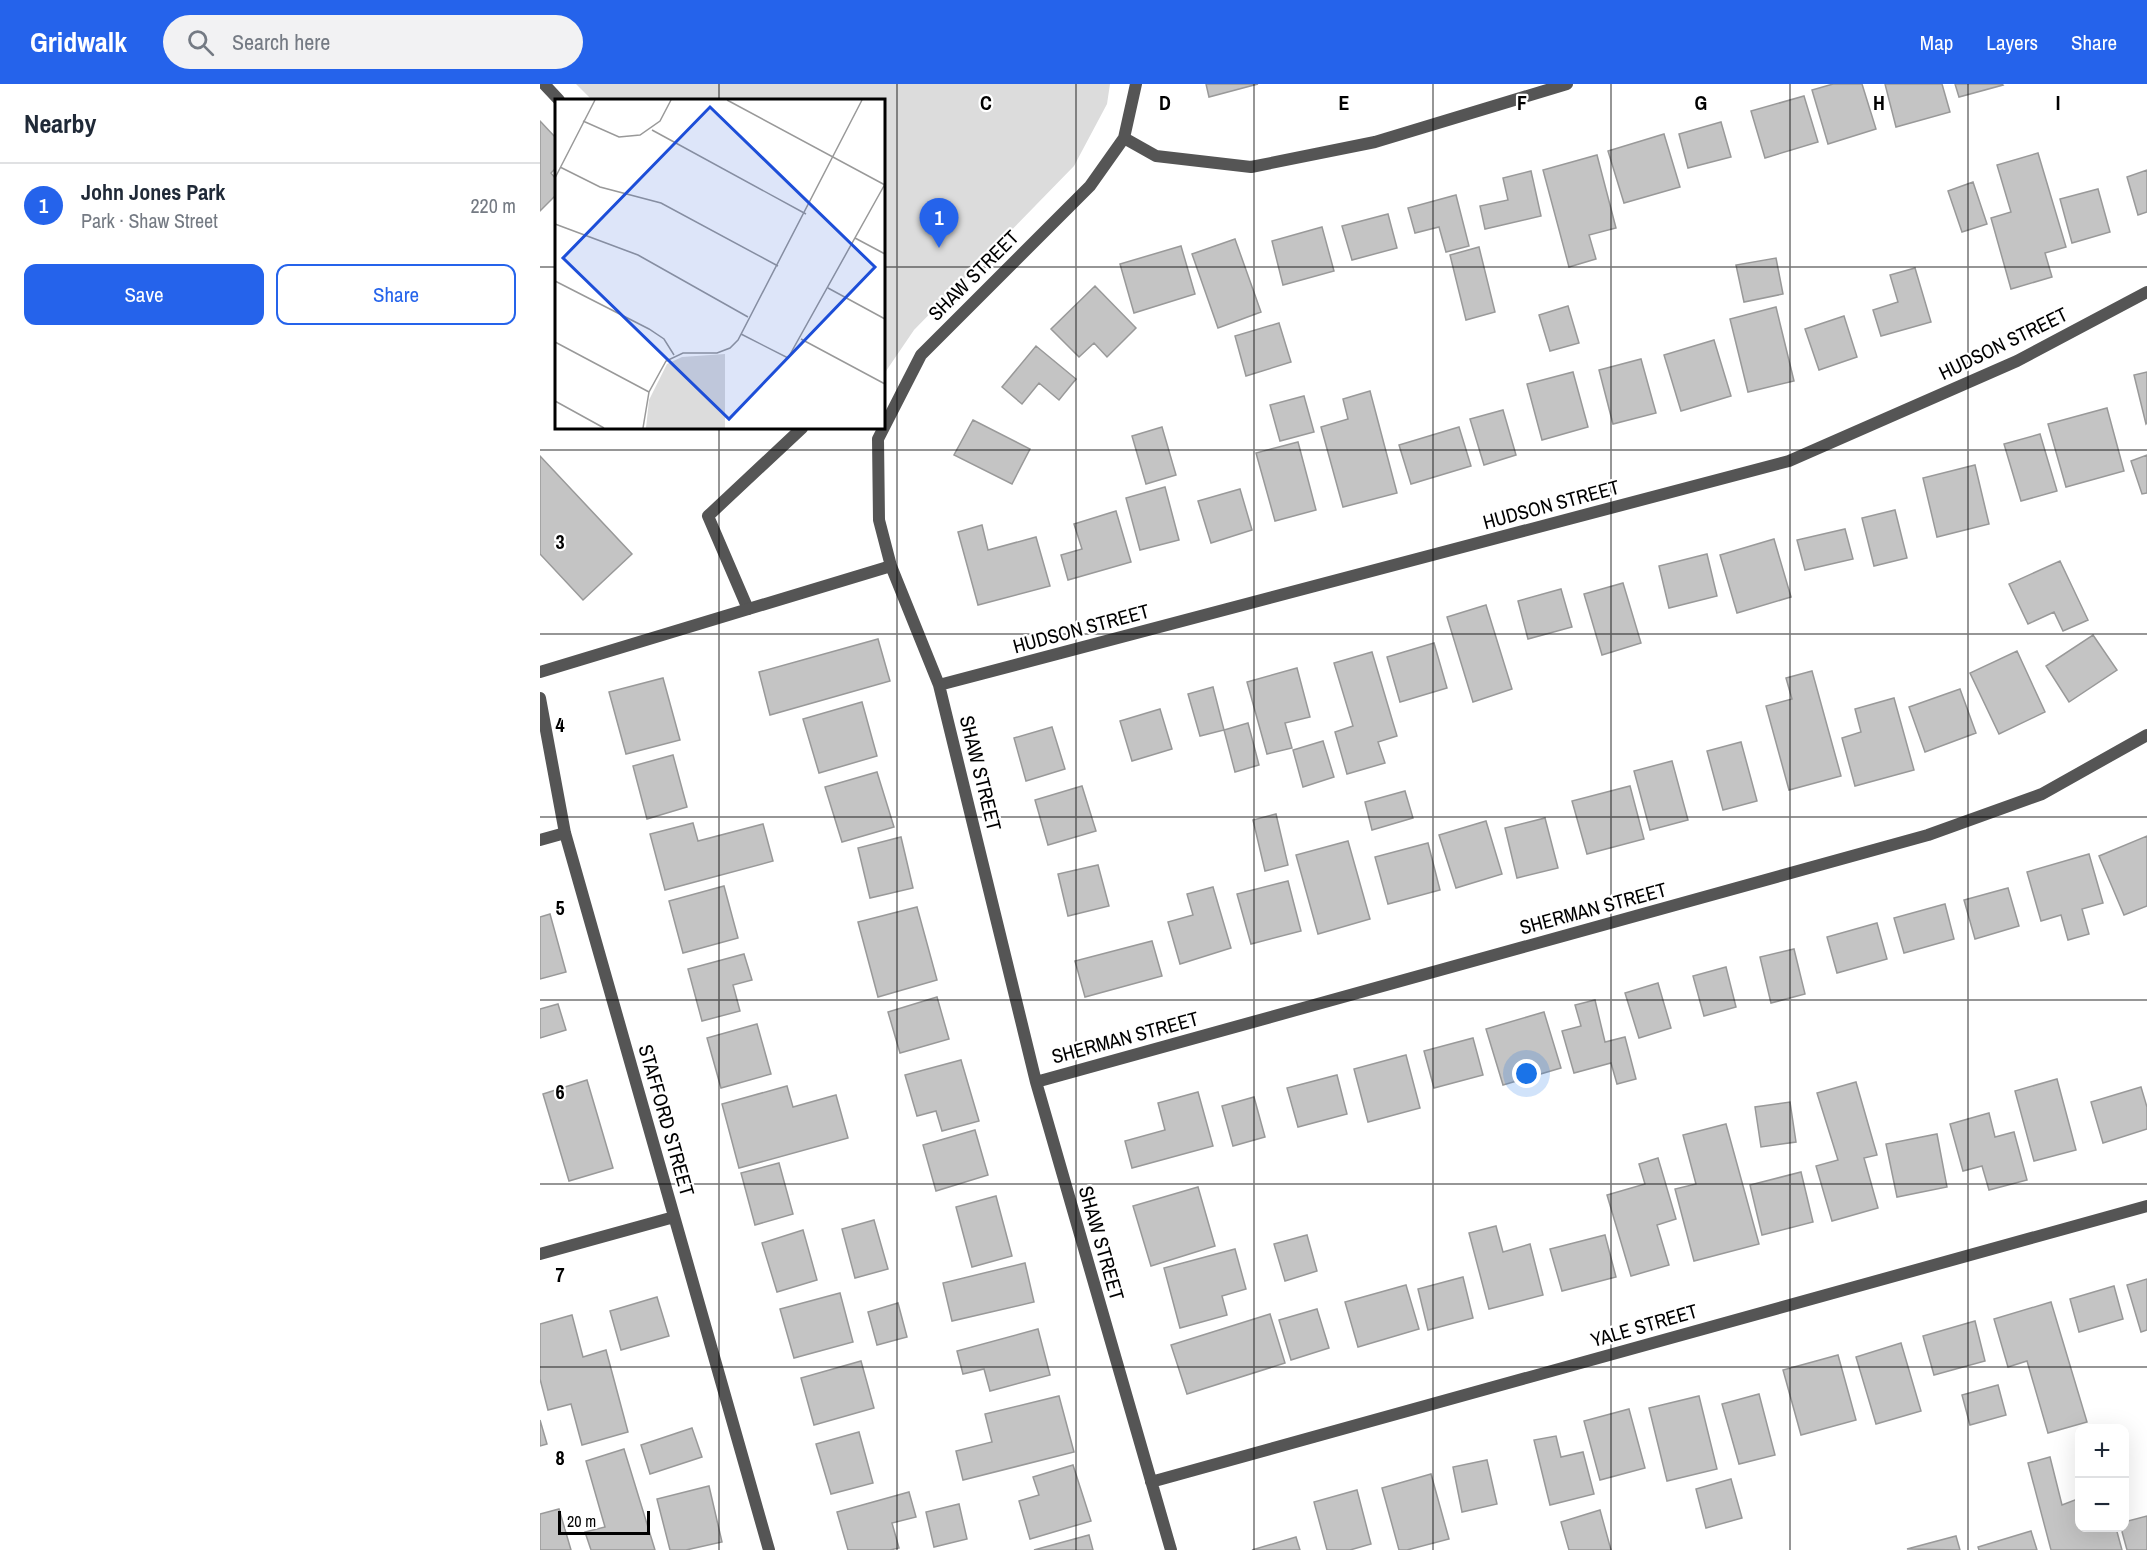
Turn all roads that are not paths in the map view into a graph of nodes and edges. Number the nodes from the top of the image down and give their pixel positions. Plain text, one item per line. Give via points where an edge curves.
1 (544, 84) edge
2 (1136, 84) edge
3 (1567, 84) edge
4 (558, 99) edge
5 (1124, 138) junction
6 (2147, 292) edge
7 (887, 415) edge
8 (801, 429) edge
9 (882, 429) edge
10 (891, 566) junction
11 (748, 609) junction
12 (540, 672) edge
13 (939, 685) junction
14 (540, 698) edge
15 (2147, 735) edge
16 (565, 833) junction
17 (540, 840) edge
18 (1036, 1082) junction
19 (2147, 1206) edge
20 (674, 1217) junction
21 (540, 1254) edge
22 (1151, 1482) junction
23 (769, 1550) edge
24 (1171, 1550) edge

1 - 4 street
2 - 5 street, SHAW STREET
3 - 5 street via 1374,142 1251,167 1156,156
5 - 7 street, SHAW STREET via 1090,186 921,355
6 - 13 street, HUDSON STREET via 2017,361 1789,461
8 - 11 street via 708,516
9 - 10 street, SHAW STREET via 878,439 879,520
10 - 11 street
10 - 13 street, SHAW STREET
11 - 12 street
13 - 18 street, SHAW STREET
14 - 16 street, STAFFORD STREET
15 - 18 street, SHERMAN STREET via 2042,794 1928,835
16 - 17 street
16 - 20 street, STAFFORD STREET
18 - 22 street, SHAW STREET
19 - 22 street, YALE STREET
20 - 21 street
20 - 23 street, STAFFORD STREET
22 - 24 street, SHAW STREET

